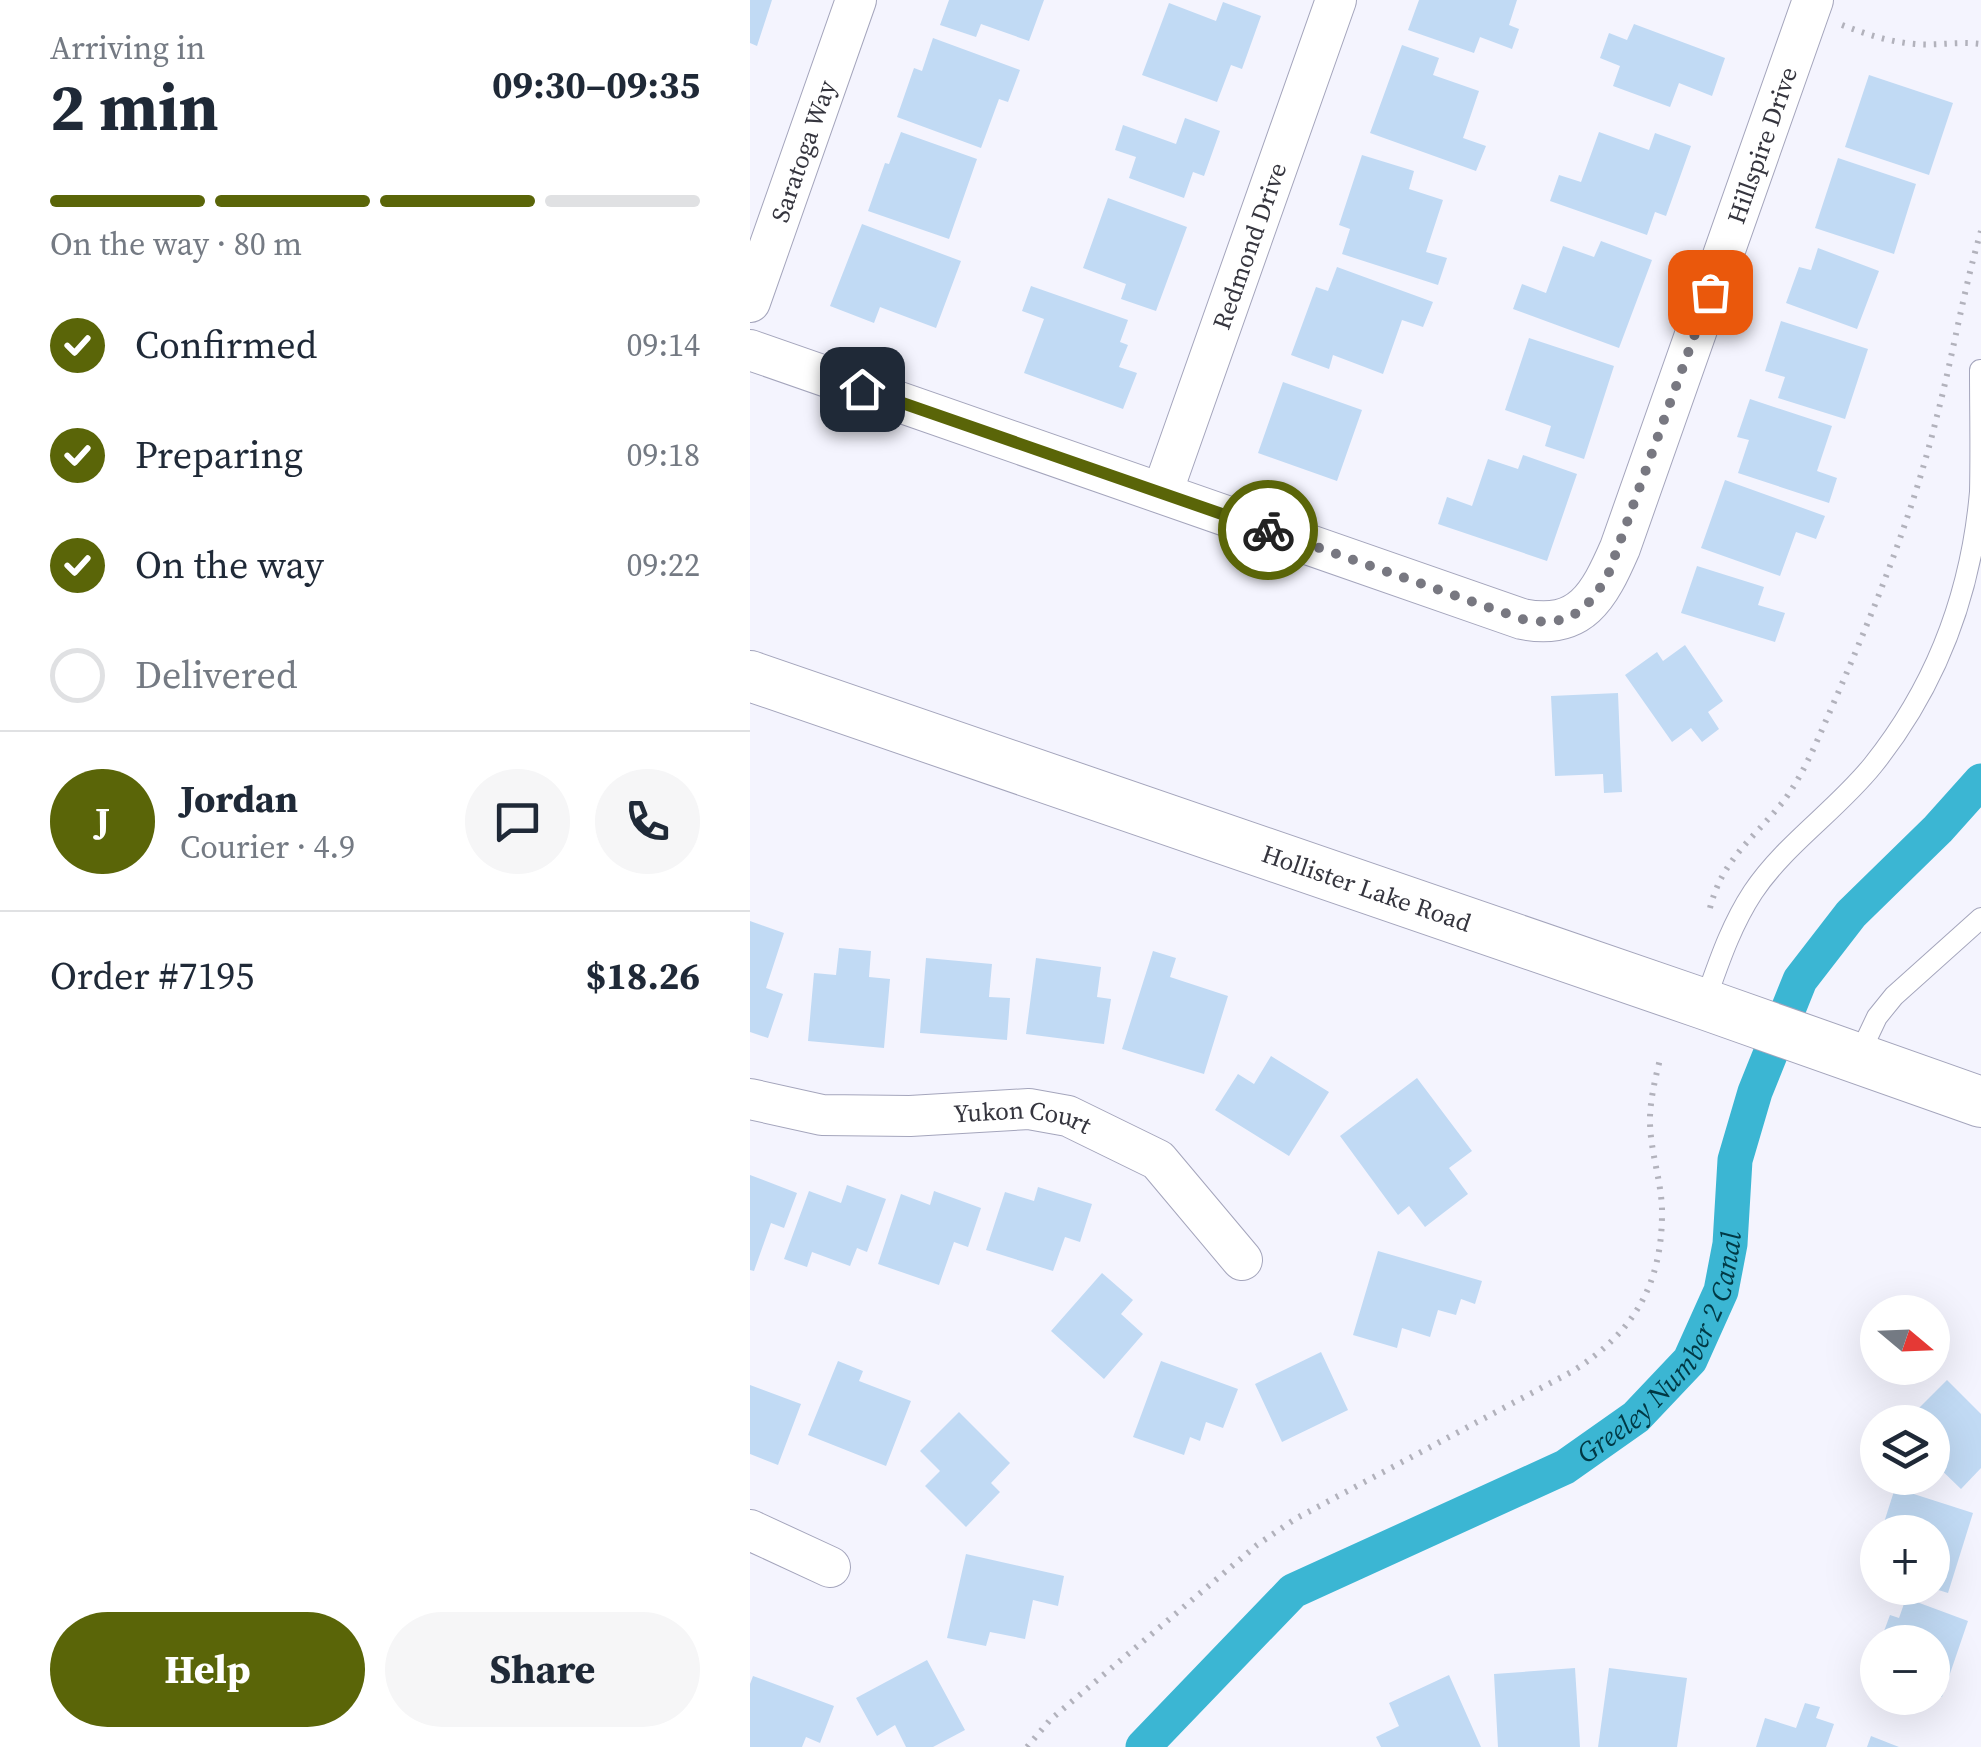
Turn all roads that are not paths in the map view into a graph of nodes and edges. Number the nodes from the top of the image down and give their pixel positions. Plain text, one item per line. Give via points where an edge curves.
1 (856, 0) edge
2 (1336, 0) edge
3 (1828, 13) edge
4 (750, 302) edge
5 (750, 350) edge
6 (1980, 370) edge
7 (1162, 493) junction
8 (750, 676) edge
9 (1978, 924) edge
10 (1716, 1008) junction
11 (1845, 1053) junction
12 (750, 1099) edge
13 (1981, 1102) edge
14 (1242, 1260) dead end
15 (750, 1530) edge
16 (830, 1566) dead end

1 - 4 street, Saratoga Way
2 - 7 street, Redmond Drive
3 - 7 street, Hillspire Drive via 1620,548 1594,599 1571,618 1522,619
5 - 7 street
6 - 10 lane via 1980,490 1972,552 1938,664 1871,768 1755,889 1730,931
8 - 10 street, Hollister Lake Road
9 - 11 lane via 1894,996
10 - 11 street, Hollister Lake Road
11 - 13 street, Hollister Lake Road
12 - 14 street, Yukon Court via 822,1115 1030,1110 1068,1116 1158,1160
15 - 16 street

